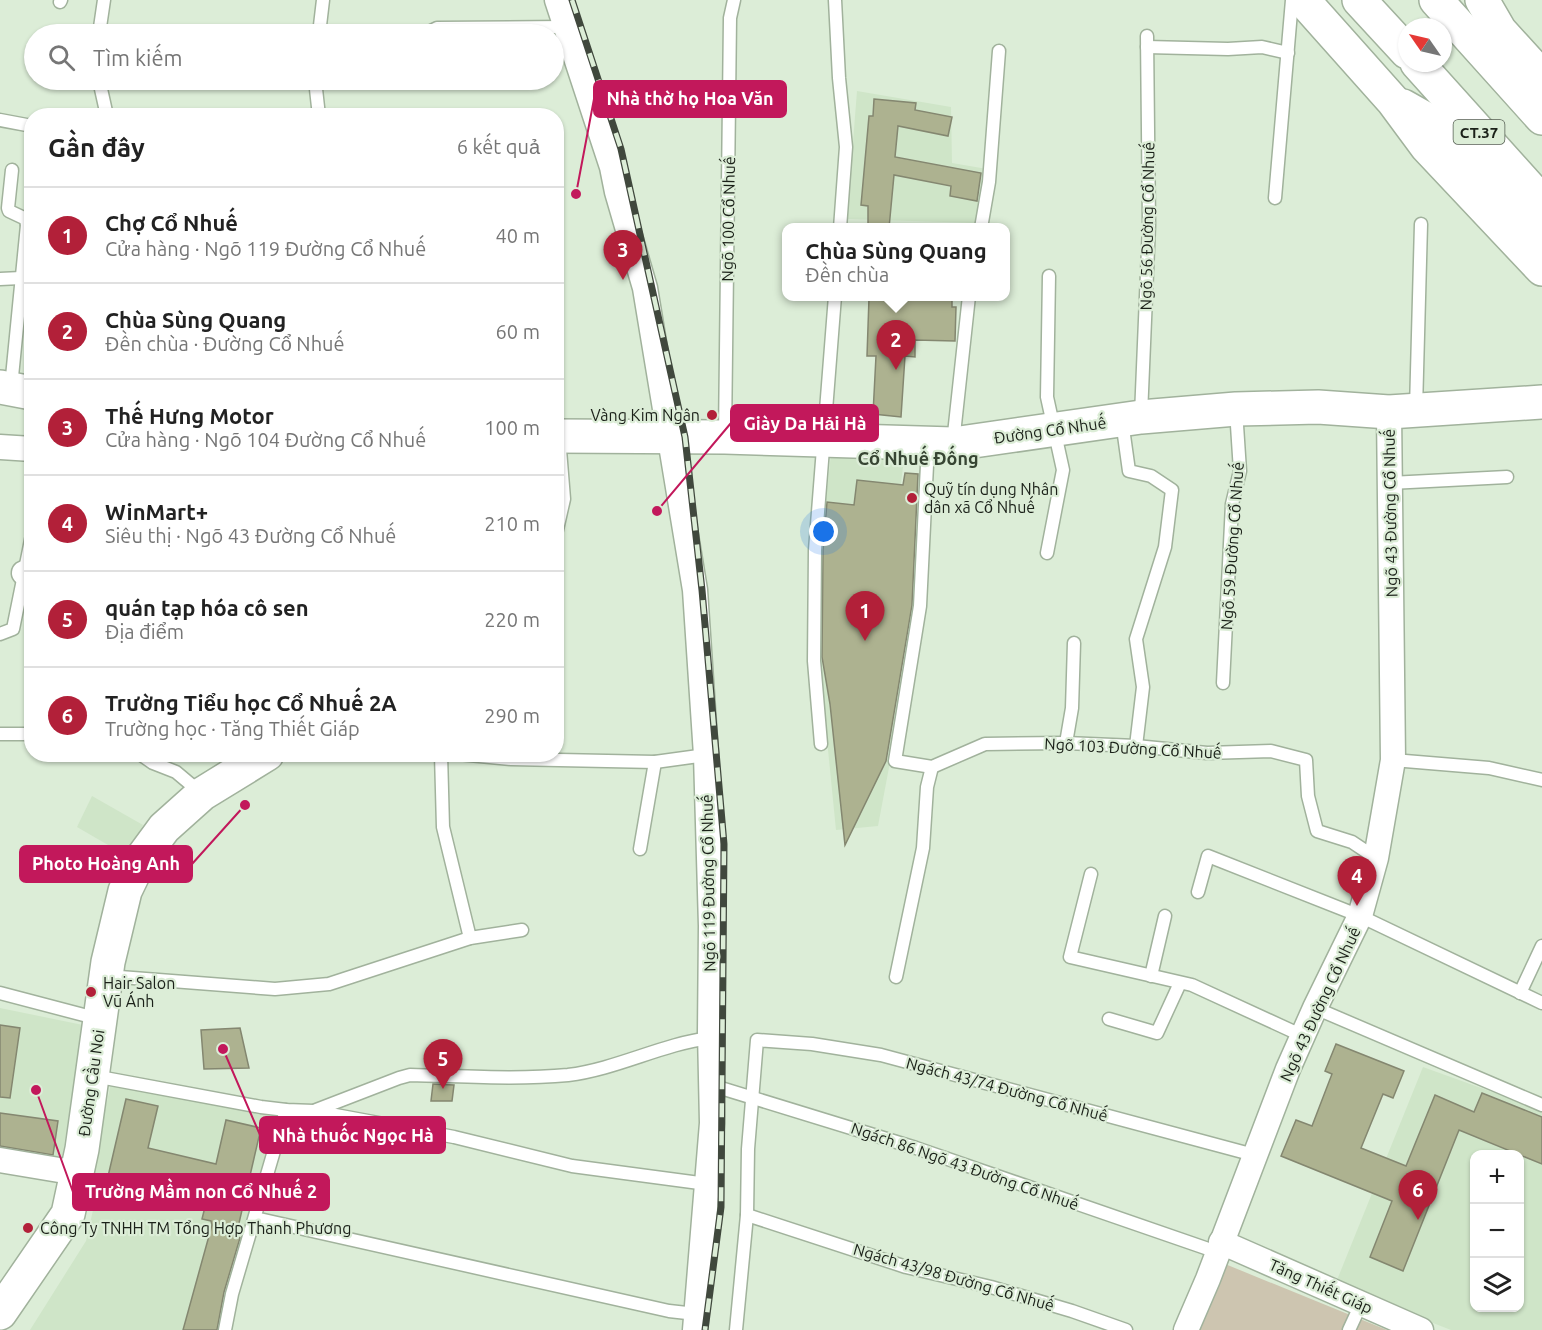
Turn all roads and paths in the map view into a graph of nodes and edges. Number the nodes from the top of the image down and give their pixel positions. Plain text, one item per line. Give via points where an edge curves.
1 (104, 0) edge
2 (323, 0) edge
3 (557, 0) edge
4 (734, 0) edge
5 (835, 0) edge
6 (1292, 0) edge
7 (1303, 0) edge
8 (1359, 0) edge
9 (1436, 0) edge
10 (1451, 0) edge
11 (1482, 0) edge
12 (100, 24) edge
13 (320, 24) edge
14 (563, 24) edge
15 (564, 27) edge
16 (1500, 31) junction
17 (1398, 42) edge
18 (999, 51) dead end
19 (1288, 52) junction
20 (1425, 72) edge
21 (1542, 77) edge
22 (101, 90) edge
23 (316, 90) edge
24 (1394, 101) junction
25 (105, 108) edge
26 (318, 108) edge
27 (1542, 118) edge
28 (0, 120) edge
29 (24, 124) edge
30 (12, 170) dead end
31 (1275, 198) dead end
32 (1542, 202) edge
33 (24, 218) edge
34 (840, 223) edge
35 (982, 223) edge
36 (1421, 224) dead end
37 (1542, 231) edge
38 (24, 258) edge
39 (1542, 268) edge
40 (1048, 276) dead end
41 (21, 278) junction
42 (0, 279) edge
43 (835, 301) edge
44 (968, 301) edge
45 (14, 389) edge
46 (1542, 402) edge
47 (1236, 409) junction
48 (1402, 411) junction
49 (1132, 418) junction
50 (1053, 429) junction
51 (564, 436) edge
52 (725, 437) junction
53 (668, 438) junction
54 (825, 441) junction
55 (940, 444) junction
56 (0, 447) edge
57 (24, 448) edge
58 (1507, 477) dead end
59 (1390, 483) junction
60 (1047, 553) dead end
61 (24, 588) edge
62 (0, 634) edge
63 (1074, 643) dead end
64 (1223, 683) dead end
65 (0, 734) edge
66 (24, 734) edge
67 (1066, 743) junction
68 (821, 744) dead end
69 (1136, 746) junction
70 (706, 755) junction
71 (564, 759) edge
72 (1393, 760) junction
73 (152, 762) edge
74 (254, 762) edge
75 (441, 762) edge
76 (655, 762) junction
77 (932, 767) junction
78 (1542, 780) edge
79 (202, 794) junction
80 (640, 849) dead end
81 (1376, 858) junction
82 (1090, 874) dead end
83 (1198, 892) dead end
84 (1165, 916) dead end
85 (1360, 916) junction
86 (522, 930) dead end
87 (470, 938) junction
88 (1542, 946) edge
89 (106, 976) junction
90 (1151, 976) junction
91 (896, 977) dead end
92 (1180, 983) junction
93 (0, 993) edge
94 (1520, 993) junction
95 (1542, 1003) edge
96 (1316, 1008) junction
97 (100, 1019) junction
98 (1109, 1019) dead end
99 (1303, 1036) junction
100 (710, 1038) junction
101 (93, 1076) junction
102 (711, 1085) junction
103 (752, 1096) junction
104 (1542, 1105) edge
105 (286, 1110) junction
106 (315, 1111) junction
107 (1254, 1155) junction
108 (0, 1160) edge
109 (77, 1173) junction
110 (711, 1198) junction
111 (747, 1215) junction
112 (255, 1218) junction
113 (1219, 1247) junction
114 (1361, 1304) junction
115 (0, 1313) edge
116 (695, 1322) edge
117 (225, 1330) edge
118 (736, 1330) edge
119 (1126, 1330) edge
120 (1186, 1330) edge
121 (1349, 1330) edge
122 (1421, 1330) edge

1 - 12 lane
2 - 13 lane
3 - 14 street, Ngõ 119 Đường Cổ Nhuế
4 - 52 lane, Ngõ 100 Cổ Nhuế via 730,18
5 - 34 lane via 846,147
6 - 19 lane
7 - 24 main road
8 - 17 main road
9 - 27 main road
10 - 16 main road
11 - 16 main road
15 - 53 street, Ngõ 119 Đường Cổ Nhuế via 612,167 645,288
16 - 21 main road
18 - 35 lane via 989,182
19 - 31 lane
19 - 49 lane, Ngõ 56 Đường Cổ Nhuế via 1147,41 1149,225
20 - 32 main road, CT.37
22 - 25 lane
23 - 26 lane
24 - 37 main road via 1442,128
24 - 39 main road via 1427,147
28 - 29 lane
30 - 33 lane via 8,208
36 - 48 lane
38 - 41 lane
40 - 50 lane via 1047,397
41 - 42 lane
41 - 45 lane
43 - 54 lane
44 - 55 lane
46 - 48 main road, Đường Cổ Nhuế
47 - 48 main road, Đường Cổ Nhuế
47 - 49 main road, Đường Cổ Nhuế
47 - 64 lane, Ngõ 59 Đường Cổ Nhuế via 1240,471 1232,504
48 - 59 street, Ngõ 43 Đường Cổ Nhuế
49 - 50 main road, Đường Cổ Nhuế
49 - 69 lane, Ngõ 56 Đường Cổ Nhuế via 1129,471 1151,476 1172,490 1165,547 1136,639 1143,687
50 - 55 main road, Đường Cổ Nhuế
50 - 60 lane via 1063,470
51 - 53 main road, Đường Cổ Nhuế
52 - 53 main road, Đường Cổ Nhuế
52 - 54 main road, Đường Cổ Nhuế
53 - 70 street, Ngõ 119 Đường Cổ Nhuế via 695,590
54 - 55 main road, Đường Cổ Nhuế
54 - 68 lane via 815,561 814,661
55 - 77 lane via 895,761
56 - 57 street
58 - 59 lane
59 - 72 street, Ngõ 43 Đường Cổ Nhuế
61 - 62 lane via 13,629
63 - 67 lane via 1072,708
65 - 66 lane
67 - 69 lane, Ngõ 103 Đường Cổ Nhuế
67 - 77 lane, Ngõ 103 Đường Cổ Nhuế via 985,744
69 - 81 lane, Ngõ 103 Đường Cổ Nhuế via 1207,753 1271,751 1306,760 1308,796 1317,831 1352,842
70 - 76 lane
70 - 100 street, Ngõ 119 Đường Cổ Nhuế
71 - 76 lane
72 - 78 lane via 1489,768
72 - 81 street, Ngõ 43 Đường Cổ Nhuế
73 - 79 lane via 176,772
74 - 79 main road, Đường Cầu Noi
75 - 87 lane via 443,827
76 - 80 lane
77 - 91 lane via 923,848
79 - 89 main road, Đường Cầu Noi via 164,828 139,862 125,891
81 - 85 street, Ngõ 43 Đường Cổ Nhuế
82 - 90 lane via 1070,957
83 - 85 lane via 1208,856
84 - 90 lane
85 - 94 lane
85 - 96 street, Ngõ 43 Đường Cổ Nhuế
86 - 87 lane
87 - 89 lane via 329,984 275,989
88 - 94 lane
89 - 97 main road, Đường Cầu Noi
90 - 92 lane
92 - 98 lane via 1157,1033
92 - 99 lane
93 - 97 lane
94 - 95 lane
96 - 99 street, Ngõ 43 Đường Cổ Nhuế
96 - 104 lane
97 - 101 main road, Đường Cầu Noi
99 - 107 street, Ngõ 43 Đường Cổ Nhuế
100 - 102 street, Ngõ 119 Đường Cổ Nhuế
100 - 106 lane via 569,1075 410,1075
101 - 105 lane
101 - 109 main road, Đường Cầu Noi
102 - 103 lane, Ngách 86 Ngõ 43 Đường Cổ Nhuế
102 - 110 street, Ngõ 119 Đường Cổ Nhuế via 716,1140
103 - 107 lane, Ngách 43/74 Đường Cổ Nhuế via 757,1040 812,1044 881,1055
103 - 111 lane
103 - 113 lane, Ngách 86 Ngõ 43 Đường Cổ Nhuế
105 - 106 lane
105 - 112 lane
106 - 110 lane via 454,1137
107 - 113 street, Ngõ 43 Đường Cổ Nhuế
108 - 109 street
109 - 115 main road, Đường Cầu Noi via 68,1214
110 - 116 street, Ngõ 119 Đường Cổ Nhuế
111 - 118 lane
111 - 119 lane, Ngách 43/98 Đường Cổ Nhuế via 906,1267 991,1287
112 - 116 lane via 669,1311
112 - 117 lane
113 - 114 street, Tăng Thiết Giáp
113 - 120 street, Ngõ 43 Đường Cổ Nhuế
114 - 121 lane
114 - 122 street, Tăng Thiết Giáp

